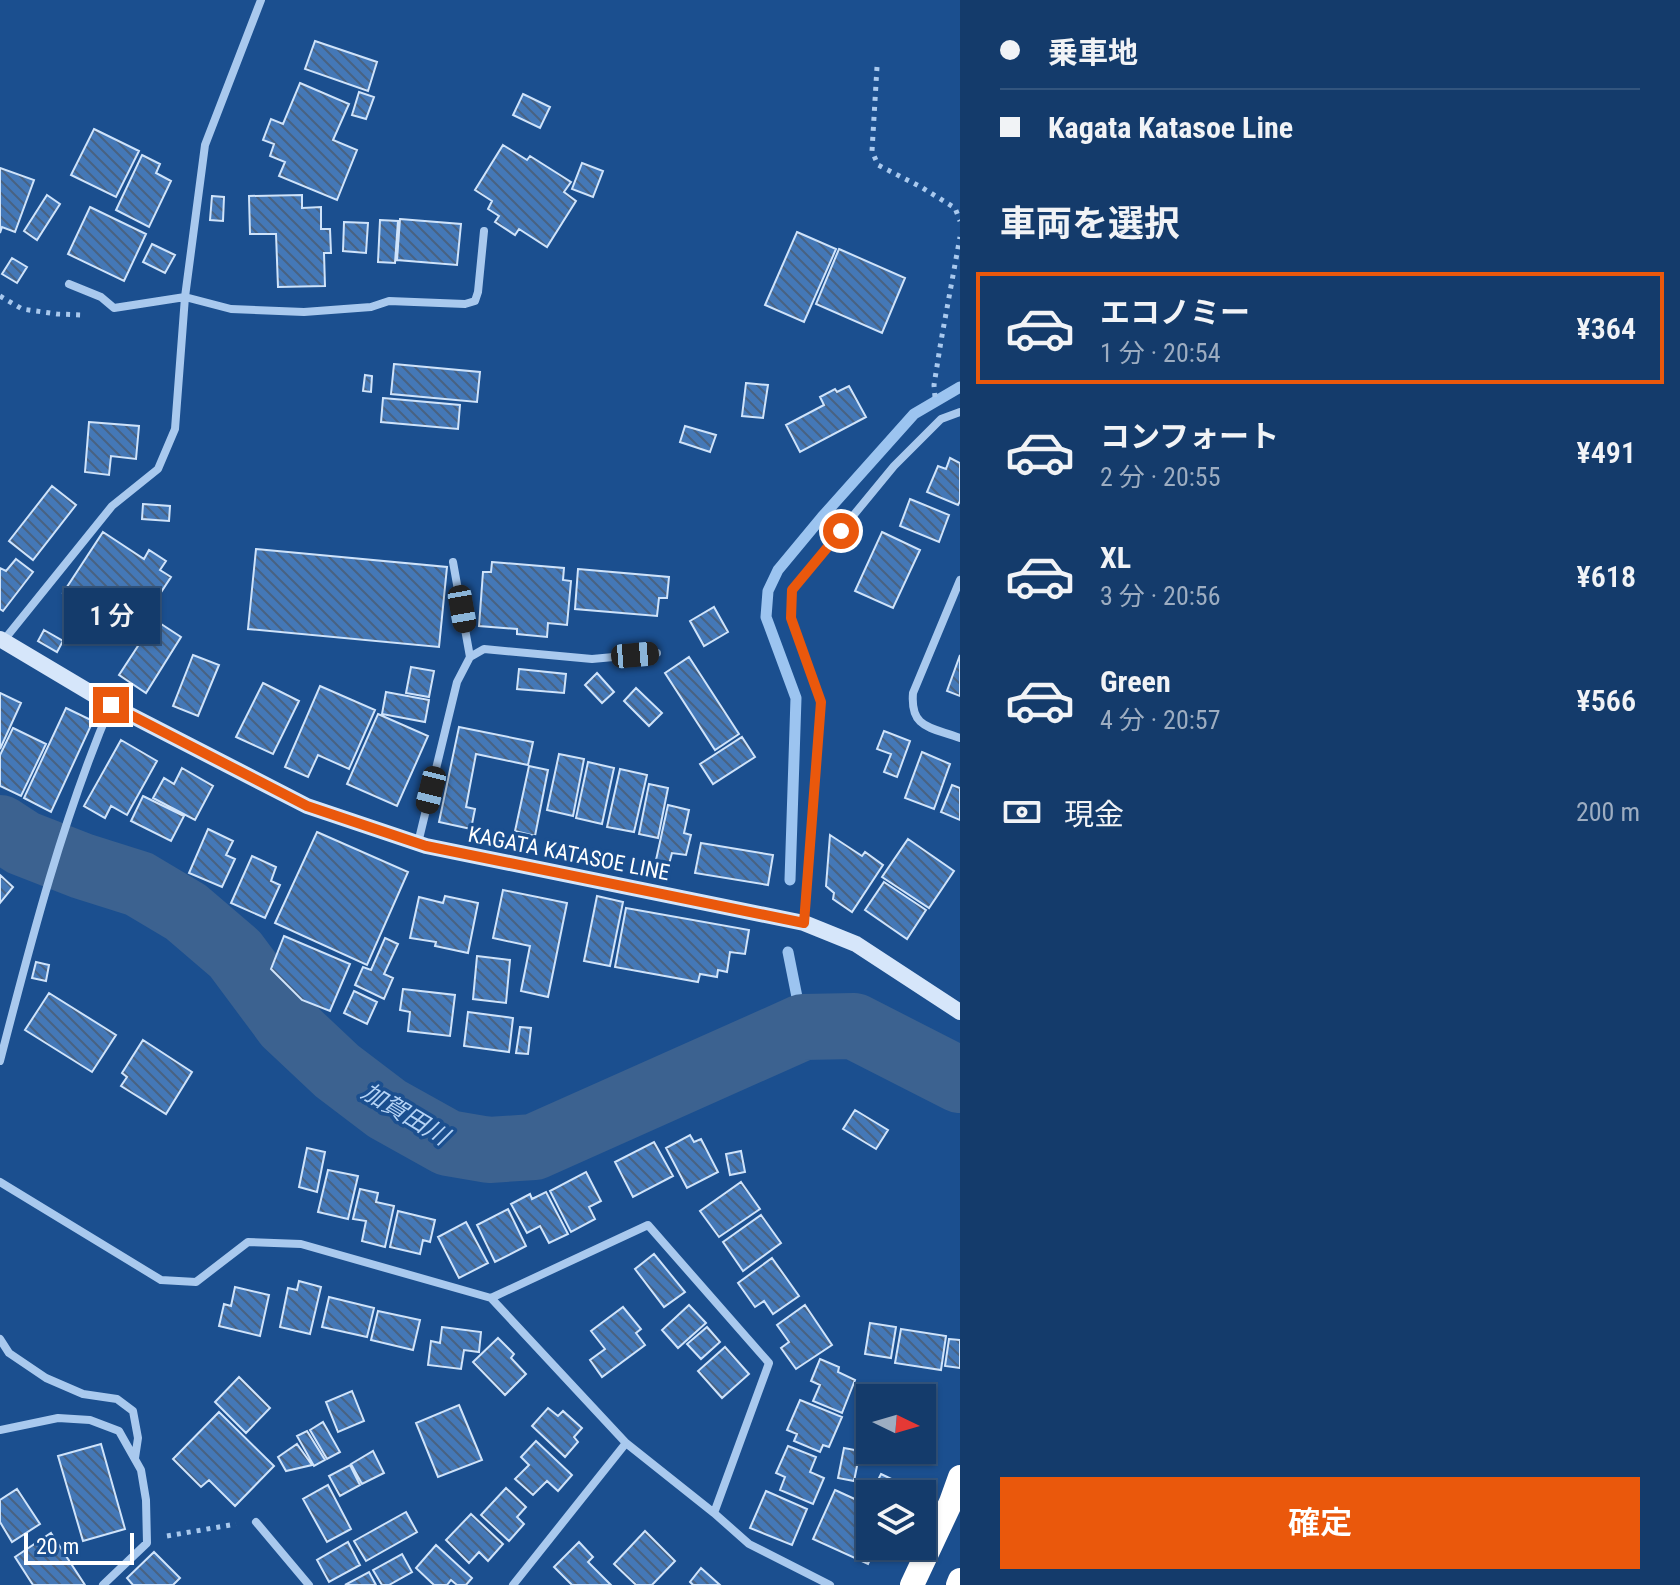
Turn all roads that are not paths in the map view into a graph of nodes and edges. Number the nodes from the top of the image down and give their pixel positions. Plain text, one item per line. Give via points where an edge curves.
1 (261, 0) edge
2 (484, 231) dead end
3 (69, 284) dead end
4 (185, 297) junction
5 (960, 412) edge
6 (453, 562) dead end
7 (960, 580) edge
8 (2, 640) edge
9 (657, 653) dead end
10 (470, 657) junction
11 (111, 705) junction
12 (960, 738) edge
13 (418, 843) junction
14 (804, 923) junction
15 (960, 1012) edge
16 (0, 1061) edge
17 (0, 1182) edge
18 (491, 1298) junction
19 (0, 1339) edge
20 (0, 1430) edge
21 (626, 1443) junction
22 (135, 1458) junction
23 (960, 1477) edge
24 (714, 1513) junction
25 (256, 1522) road end
26 (103, 1585) edge
27 (309, 1585) edge
28 (513, 1585) edge
29 (830, 1585) edge
30 (912, 1585) edge

1 - 4 street via 205,145
2 - 4 street via 478,292 475,301 465,304 389,301 304,312 231,309
3 - 4 street via 114,308
4 - 8 street via 175,429 158,469 112,506
5 - 14 street via 941,419 894,466 792,590 791,618 821,702
6 - 10 street
7 - 12 street via 913,693 912,709 919,722
8 - 11 main road, KAGATA KATASOE LINE
9 - 10 street via 592,659 484,649
10 - 13 street via 457,682
11 - 13 main road, KAGATA KATASOE LINE via 307,806
11 - 16 street via 44,899
13 - 14 main road, KAGATA KATASOE LINE
14 - 15 main road, KAGATA KATASOE LINE via 856,944
17 - 18 street via 161,1280 196,1282 248,1242 301,1244
18 - 21 street
18 - 24 street via 648,1225 769,1363
19 - 22 street via 9,1353 46,1378 83,1394 117,1399 133,1411
20 - 22 street via 58,1418 90,1420 119,1431
21 - 24 street
21 - 28 street
22 - 26 street via 146,1500 147,1543
23 - 30 highway
24 - 29 street via 749,1544
25 - 27 street

